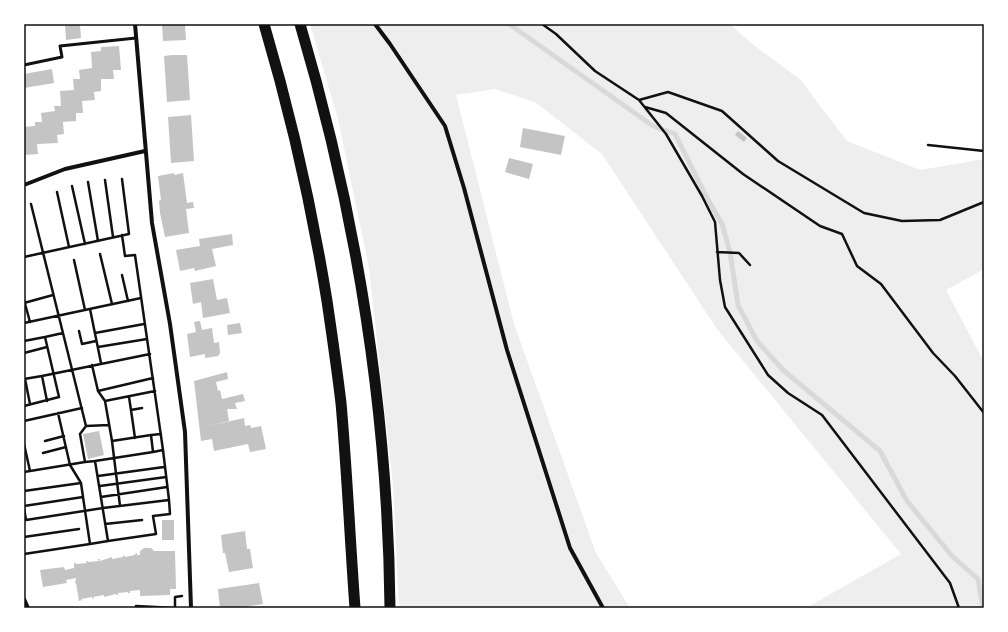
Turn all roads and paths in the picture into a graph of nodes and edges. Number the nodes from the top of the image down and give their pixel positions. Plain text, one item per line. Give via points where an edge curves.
1 (135, 24) edge
2 (264, 24) edge
3 (300, 24) edge
4 (375, 24) edge
5 (542, 24) edge
6 (136, 38) junction
7 (24, 65) edge
8 (638, 100) junction
9 (644, 107) junction
10 (928, 145) dead end
11 (145, 151) junction
12 (984, 151) edge
13 (122, 179) dead end
14 (105, 180) dead end
15 (88, 182) dead end
16 (24, 184) edge
17 (72, 186) dead end
18 (57, 192) dead end
19 (984, 202) edge
20 (32, 204) dead end
21 (122, 235) junction
22 (113, 237) junction
23 (98, 240) junction
24 (85, 244) junction
25 (69, 247) junction
26 (717, 252) junction
27 (43, 253) junction
28 (100, 254) dead end
29 (24, 257) edge
30 (74, 260) dead end
31 (750, 265) dead end
32 (122, 275) dead end
33 (53, 295) junction
34 (141, 298) junction
35 (128, 301) junction
36 (24, 302) edge
37 (112, 304) junction
38 (90, 309) junction
39 (85, 310) junction
40 (59, 315) junction
41 (30, 322) junction
42 (24, 323) edge
43 (144, 324) junction
44 (79, 331) dead end
45 (63, 333) junction
46 (95, 333) junction
47 (45, 337) junction
48 (147, 339) junction
49 (96, 340) junction
50 (24, 341) edge
51 (47, 347) junction
52 (98, 347) junction
53 (24, 353) edge
54 (150, 354) junction
55 (101, 363) junction
56 (92, 365) junction
57 (72, 369) junction
58 (53, 373) junction
59 (42, 376) junction
60 (153, 378) junction
61 (24, 379) edge
62 (98, 391) junction
63 (155, 391) junction
64 (129, 397) junction
65 (48, 400) junction
66 (105, 401) junction
67 (30, 404) junction
68 (24, 406) edge
69 (82, 408) junction
70 (142, 408) dead end
71 (131, 410) junction
72 (58, 413) junction
73 (984, 414) edge
74 (24, 421) edge
75 (109, 425) junction
76 (86, 426) junction
77 (161, 434) junction
78 (151, 435) junction
79 (64, 436) junction
80 (135, 438) junction
81 (45, 441) dead end
82 (112, 441) junction
83 (24, 444) edge
84 (66, 447) junction
85 (163, 450) junction
86 (153, 452) junction
87 (43, 453) dead end
88 (114, 457) junction
89 (95, 461) junction
90 (85, 462) junction
91 (70, 464) junction
92 (164, 467) junction
93 (30, 471) junction
94 (24, 472) edge
95 (116, 474) junction
96 (98, 476) junction
97 (166, 477) junction
98 (81, 483) junction
99 (118, 484) junction
100 (100, 486) junction
101 (167, 487) junction
102 (24, 491) edge
103 (119, 494) junction
104 (83, 497) junction
105 (101, 497) junction
106 (169, 500) junction
107 (120, 506) junction
108 (24, 507) edge
109 (103, 508) junction
110 (86, 510) junction
111 (25, 520) edge
112 (142, 520) dead end
113 (105, 524) junction
114 (79, 529) dead end
115 (24, 536) edge
116 (108, 541) junction
117 (90, 544) junction
118 (24, 554) edge
119 (175, 597) dead end
120 (24, 599) edge
121 (28, 608) edge
122 (136, 608) edge
123 (191, 608) edge
124 (355, 608) edge
125 (390, 608) edge
126 (603, 608) edge
127 (959, 608) edge

1 - 6 street
2 - 124 highway via 300,163 333,340 341,402
3 - 125 highway via 337,163 366,318 382,455
4 - 126 street via 445,126 507,350 570,548
5 - 8 path via 595,71
6 - 7 lane via 60,46 62,57
6 - 11 street
8 - 9 path
8 - 19 path via 668,92 722,111 778,161 864,212 902,221 940,220
9 - 26 path via 666,134 702,196 715,222
9 - 73 path via 666,113 743,174 820,226 842,234 857,266 881,284 933,353 955,376
10 - 12 path
11 - 16 street via 65,169
11 - 123 street via 152,223 170,324 185,432
13 - 21 path via 129,234
14 - 22 path
15 - 23 path
17 - 24 path
18 - 25 path
20 - 27 path
21 - 22 path
21 - 34 path via 125,256 135,255
22 - 23 path
23 - 24 path
24 - 25 path
25 - 27 path
26 - 31 path via 739,253
26 - 127 path via 725,307 768,375 788,393 822,415 950,583
27 - 29 path
27 - 33 path
28 - 37 path
30 - 39 path
32 - 35 path
33 - 36 path
33 - 40 path
34 - 35 path
34 - 43 path
35 - 37 path
36 - 41 path
37 - 38 path
38 - 39 path
38 - 46 path
39 - 40 path
40 - 41 path
40 - 45 path
41 - 42 path
43 - 46 path
43 - 48 path
44 - 49 path via 82,344
45 - 47 path
45 - 57 path
46 - 49 path
47 - 50 path
47 - 51 path
48 - 52 path
48 - 54 path
49 - 52 path
51 - 53 path
51 - 58 path
52 - 55 path
54 - 55 path
54 - 60 path
55 - 56 path
56 - 57 path
56 - 62 path
57 - 58 path
57 - 69 path
58 - 59 path
58 - 65 path via 59,397
59 - 61 path
59 - 65 path
60 - 62 path
60 - 63 path
61 - 67 path
62 - 66 path
63 - 64 path
63 - 77 path
64 - 66 path
64 - 71 path
65 - 67 path
66 - 75 path
67 - 68 path
69 - 72 path
69 - 76 path
70 - 71 path
71 - 80 path
72 - 74 path
72 - 79 path
75 - 76 path
75 - 82 path
76 - 90 path via 80,434
77 - 78 path
77 - 85 path
78 - 80 path
78 - 86 path
79 - 81 path
79 - 84 path
80 - 82 path
82 - 88 path
83 - 93 path
84 - 87 path
84 - 91 path
85 - 86 path
85 - 92 path
86 - 88 path
88 - 89 path
88 - 95 path
89 - 90 path
89 - 96 path
90 - 91 path
91 - 93 path
91 - 98 path
92 - 95 path
92 - 97 path
93 - 94 path
95 - 96 path
95 - 99 path
96 - 100 path
97 - 99 path
97 - 101 path
98 - 102 path
98 - 104 path
99 - 100 path
99 - 103 path
100 - 105 path
101 - 103 path
101 - 106 path
103 - 105 path
103 - 107 path
104 - 108 path
104 - 110 path
105 - 109 path
106 - 107 path
106 - 116 path via 170,514 153,516 156,534
107 - 109 path
108 - 111 path
109 - 110 path
109 - 113 path
110 - 111 path
110 - 117 path
112 - 113 path
113 - 116 path
114 - 115 path
116 - 117 path
117 - 118 path
119 - 122 path via 175,608
120 - 121 street

